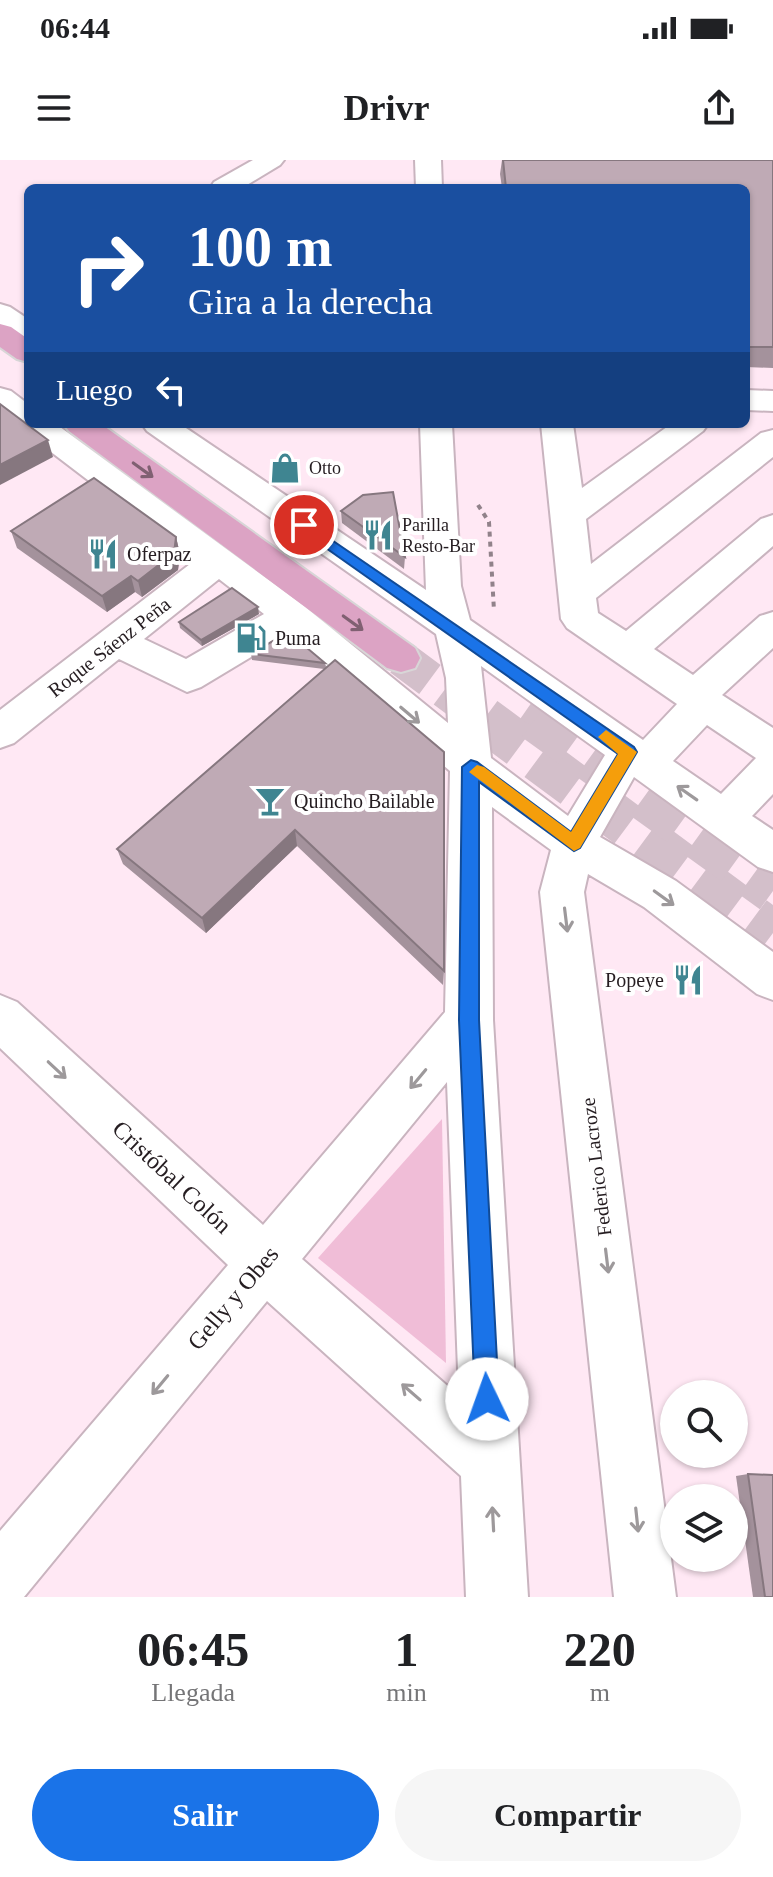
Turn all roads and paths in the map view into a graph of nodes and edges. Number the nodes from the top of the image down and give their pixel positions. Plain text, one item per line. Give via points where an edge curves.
1 (271, 160) edge
2 (428, 160) edge
3 (230, 184) edge
4 (429, 184) edge
5 (8, 315) edge
6 (24, 329) edge
7 (24, 345) edge
8 (0, 368) edge
9 (24, 384) edge
10 (0, 398) edge
11 (750, 400) edge
12 (773, 401) edge
13 (24, 416) edge
14 (40, 428) edge
15 (86, 428) edge
16 (132, 428) edge
17 (163, 428) edge
18 (436, 428) edge
19 (687, 428) edge
20 (558, 434) edge
21 (773, 440) edge
22 (477, 493) dead end
23 (568, 515) junction
24 (773, 527) edge
25 (218, 561) junction
26 (577, 594) junction
27 (291, 615) junction
28 (494, 616) dead end
29 (773, 626) edge
30 (425, 641) junction
31 (117, 642) junction
32 (627, 651) junction
33 (699, 699) junction
34 (0, 732) edge
35 (773, 749) edge
36 (637, 758) junction
37 (471, 767) junction
38 (773, 767) edge
39 (723, 819) junction
40 (574, 843) junction
41 (773, 854) edge
42 (773, 979) edge
43 (0, 1017) edge
44 (469, 1020) junction
45 (263, 1261) junction
46 (490, 1462) junction
47 (0, 1578) edge
48 (497, 1597) edge
49 (645, 1597) edge

1 - 3 street
2 - 4 street
5 - 6 street
5 - 7 main road
8 - 9 main road
10 - 13 street
11 - 12 street
14 - 25 street
15 -> 30 main road
16 - 30 main road
17 - 30 street
18 - 30 street via 440,561
19 - 23 street
20 - 23 street
21 - 26 street
22 - 28 path via 478,507 489,522
23 - 26 street
24 - 32 street
25 - 27 street
25 - 31 street, Roque Sáenz Peña
26 - 32 street via 580,619
27 - 31 street via 187,677
27 -> 37 street
29 - 33 street, Federico Lacroze
30 - 36 street
30 - 37 street via 465,678
31 - 34 street, Roque Sáenz Peña
32 - 33 street
33 - 35 street
33 - 36 street, Federico Lacroze
39 -> 36 street
36 - 40 street, Federico Lacroze
37 - 40 street
37 - 44 street
38 - 39 street
39 - 41 street
40 -> 42 street via 660,894
40 -> 49 street, Federico Lacroze via 562,892
43 -> 45 street, Cristóbal Colón
44 -> 45 street, Gelly y Obes
44 - 46 street
46 -> 45 street, Cristóbal Colón
45 -> 47 street, Gelly y Obes
48 -> 46 street

